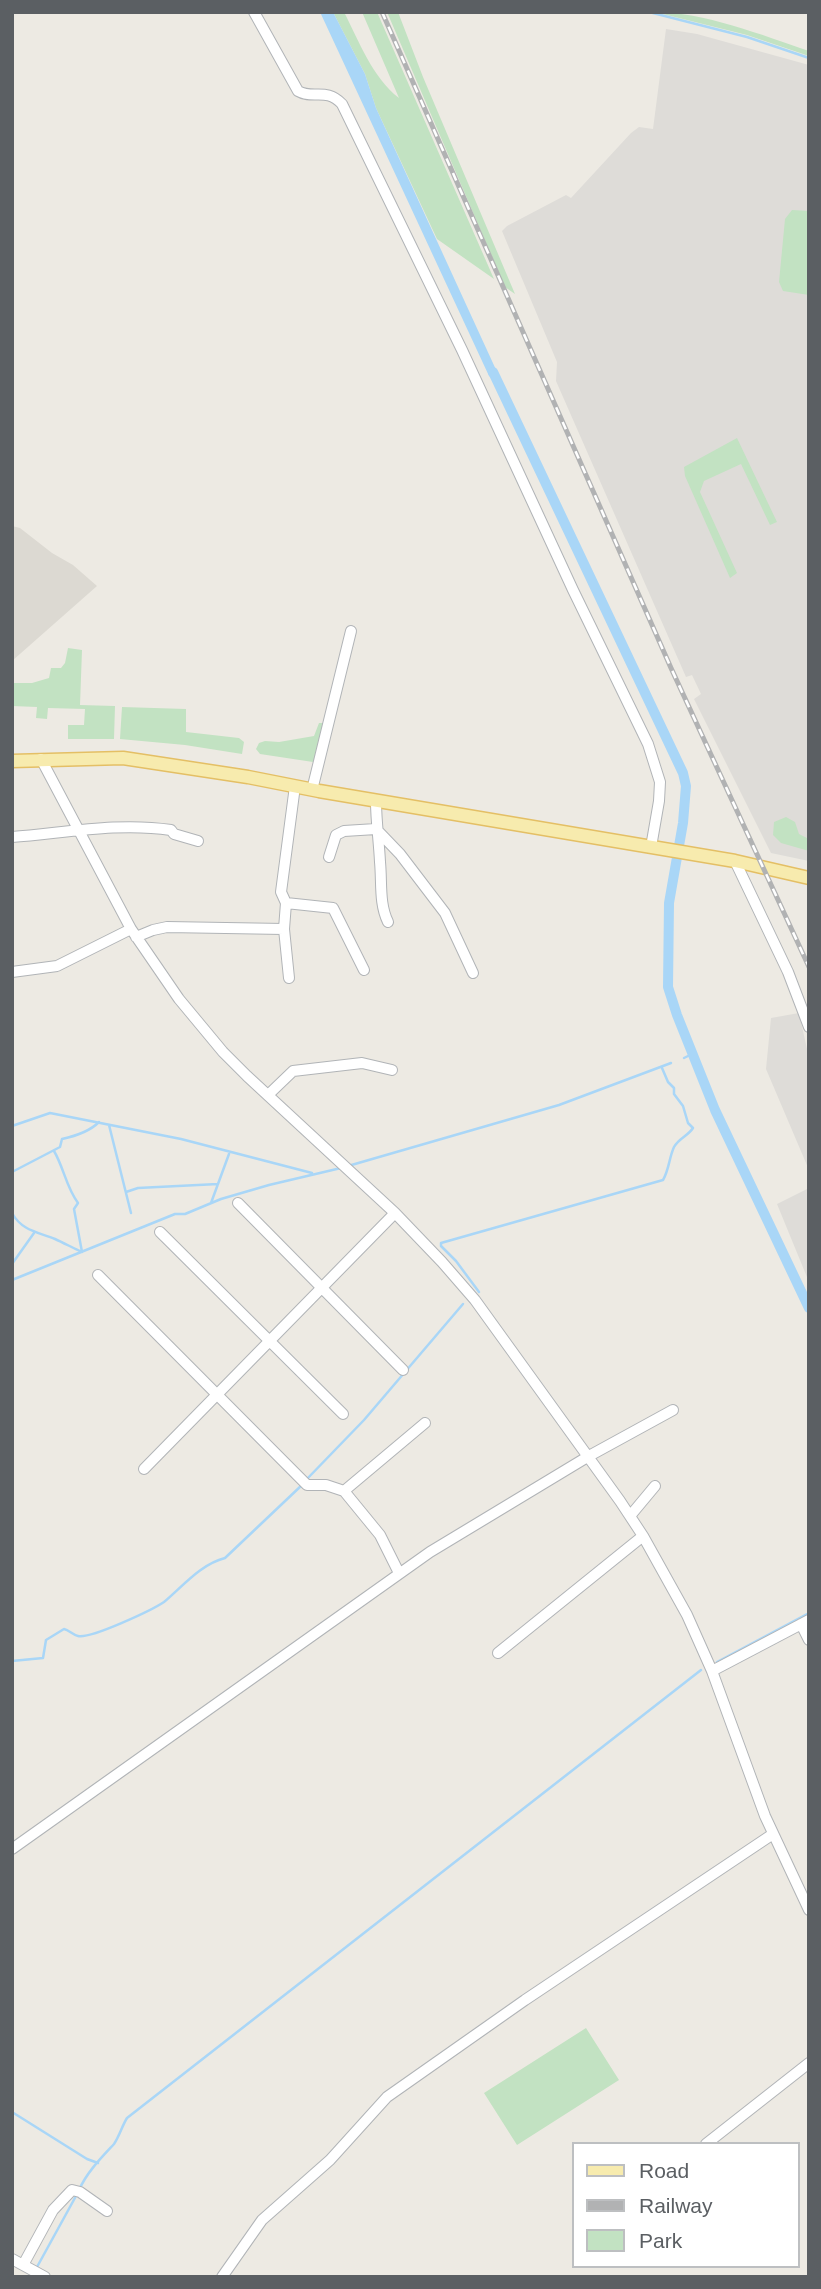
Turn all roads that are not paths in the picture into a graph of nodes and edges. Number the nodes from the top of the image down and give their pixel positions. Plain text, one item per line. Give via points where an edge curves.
1 (254, 12) edge
2 (351, 631) dead end
3 (41, 759) junction
4 (12, 761) edge
5 (295, 786) junction
6 (312, 790) junction
7 (376, 801) junction
8 (376, 829) junction
9 (79, 831) junction
10 (12, 837) edge
11 (198, 841) dead end
12 (657, 848) junction
13 (329, 857) dead end
14 (735, 861) junction
15 (809, 878) edge
16 (286, 903) junction
17 (388, 922) dead end
18 (284, 929) junction
19 (134, 933) junction
20 (364, 970) dead end
21 (12, 972) edge
22 (473, 973) dead end
23 (289, 978) dead end
24 (809, 1027) edge
25 (392, 1070) dead end
26 (268, 1095) junction
27 (238, 1203) dead end
28 (395, 1213) junction
29 (160, 1232) dead end
30 (98, 1275) dead end
31 (322, 1287) junction
32 (270, 1341) junction
33 (403, 1370) dead end
34 (217, 1394) junction
35 (673, 1410) dead end
36 (343, 1414) dead end
37 (425, 1423) dead end
38 (589, 1456) junction
39 (144, 1469) dead end
40 (655, 1486) dead end
41 (344, 1490) junction
42 (630, 1516) junction
43 (643, 1536) junction
44 (399, 1573) junction
45 (805, 1622) edge
46 (809, 1640) edge
47 (498, 1653) dead end
48 (712, 1671) junction
49 (773, 1834) junction
50 (12, 1849) edge
51 (809, 1910) edge
52 (809, 2063) edge
53 (709, 2142) edge
54 (107, 2211) dead end
55 (12, 2259) edge
56 (23, 2265) junction
57 (45, 2277) edge
58 (222, 2277) edge

1 - 12 street via 298,91 332,96 342,104 462,350 648,744 660,782
2 - 6 street
3 - 4 main road
3 - 5 main road via 123,758
3 - 9 street
5 - 6 main road
5 - 16 street via 281,892
6 - 7 main road
7 - 8 street
7 - 12 main road
8 - 13 street via 335,835
8 - 17 street via 383,911
8 - 22 street via 400,853 444,914
9 - 10 street
9 - 11 street via 146,826
9 - 19 street
12 - 14 main road
14 - 15 main road
14 - 24 street
16 - 18 street
16 - 20 street via 333,908
18 - 19 street via 167,927
18 - 23 street
19 - 21 street via 57,966
19 - 26 street via 198,1022
25 - 26 street via 362,1063 293,1072
26 - 28 street
27 - 31 street
28 - 31 street
28 - 38 street via 475,1300
29 - 32 street
30 - 34 street
31 - 32 street
31 - 33 street
32 - 34 street
32 - 36 street
34 - 39 street
34 - 41 street via 307,1485
35 - 38 street
37 - 41 street
38 - 42 street
38 - 44 street
40 - 42 street
41 - 44 street via 380,1535
42 - 43 street
43 - 47 street
43 - 48 street
44 - 50 street
45 - 46 street
45 - 48 street
48 - 49 street
49 - 51 street
49 - 58 street via 387,2097 330,2160 262,2220
52 - 53 street
54 - 56 street via 72,2190 52,2210
55 - 56 street
56 - 57 street

